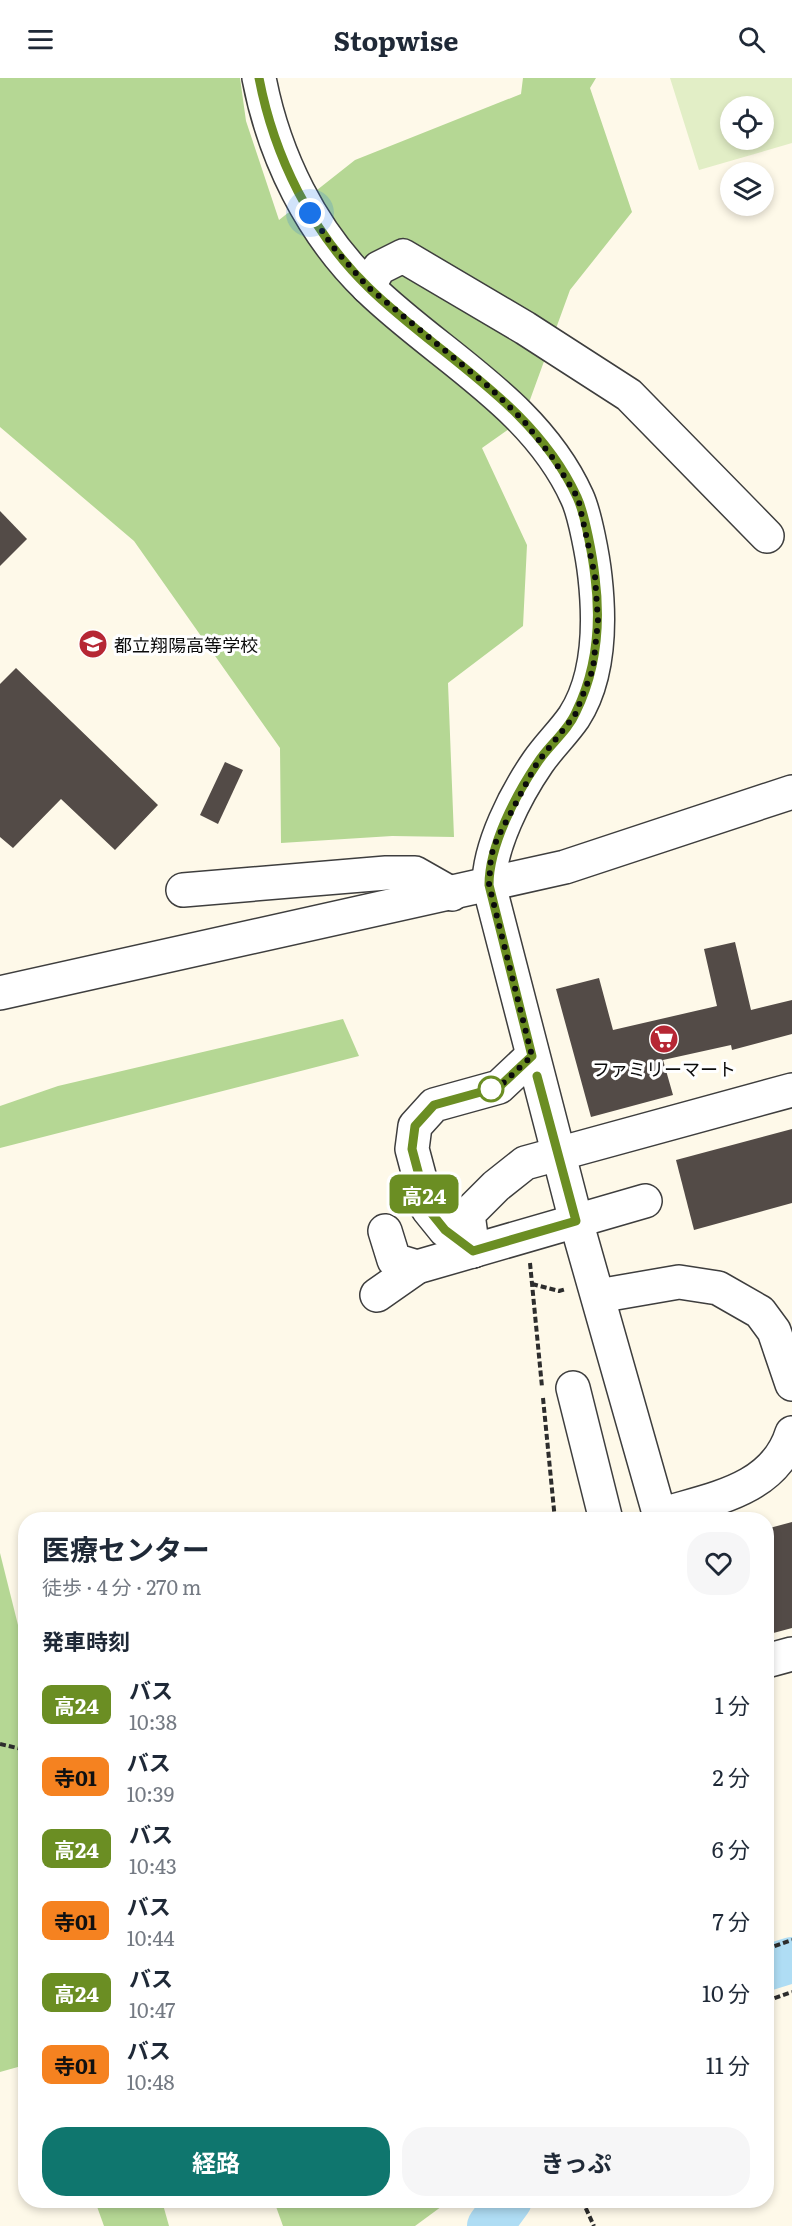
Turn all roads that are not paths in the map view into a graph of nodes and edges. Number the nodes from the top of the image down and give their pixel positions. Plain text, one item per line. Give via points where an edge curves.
1 (260, 78) edge
2 (368, 287) junction
3 (767, 536) dead end
4 (792, 792) edge
5 (489, 885) junction
6 (183, 890) dead end
7 (452, 894) junction
8 (0, 993) edge
9 (532, 1056) junction
10 (792, 1090) edge
11 (559, 1153) junction
12 (645, 1201) dead end
13 (576, 1221) junction
14 (385, 1232) dead end
15 (473, 1251) junction
16 (417, 1267) junction
17 (586, 1292) junction
18 (377, 1295) dead end
19 (792, 1384) edge
20 (573, 1388) dead end
21 (792, 1433) edge
22 (604, 1512) edge
23 (659, 1512) edge
24 (676, 1512) edge
25 (792, 1654) edge
26 (774, 1659) edge

1 - 2 street via 275,137 299,193 333,247
2 - 3 street via 379,268 403,256 525,328 629,395
2 - 5 street via 488,386 538,438 578,498 595,576 598,621 593,669 575,715 537,763 497,839
4 - 5 street via 565,867
5 - 7 street
5 - 9 street
6 - 7 street via 415,873
7 - 8 street
9 - 11 street
9 - 15 street via 499,1087 434,1105 415,1126 412,1149 428,1209 445,1230
10 - 11 street
11 - 13 street
11 - 15 street via 525,1163 468,1214
12 - 13 street
13 - 15 street
13 - 17 street
14 - 16 street via 394,1260
15 - 16 street
16 - 18 street
17 - 19 street via 679,1282 718,1288 760,1311 774,1331
17 - 23 street
20 - 22 street
21 - 24 street via 775,1464 748,1487
25 - 26 street

